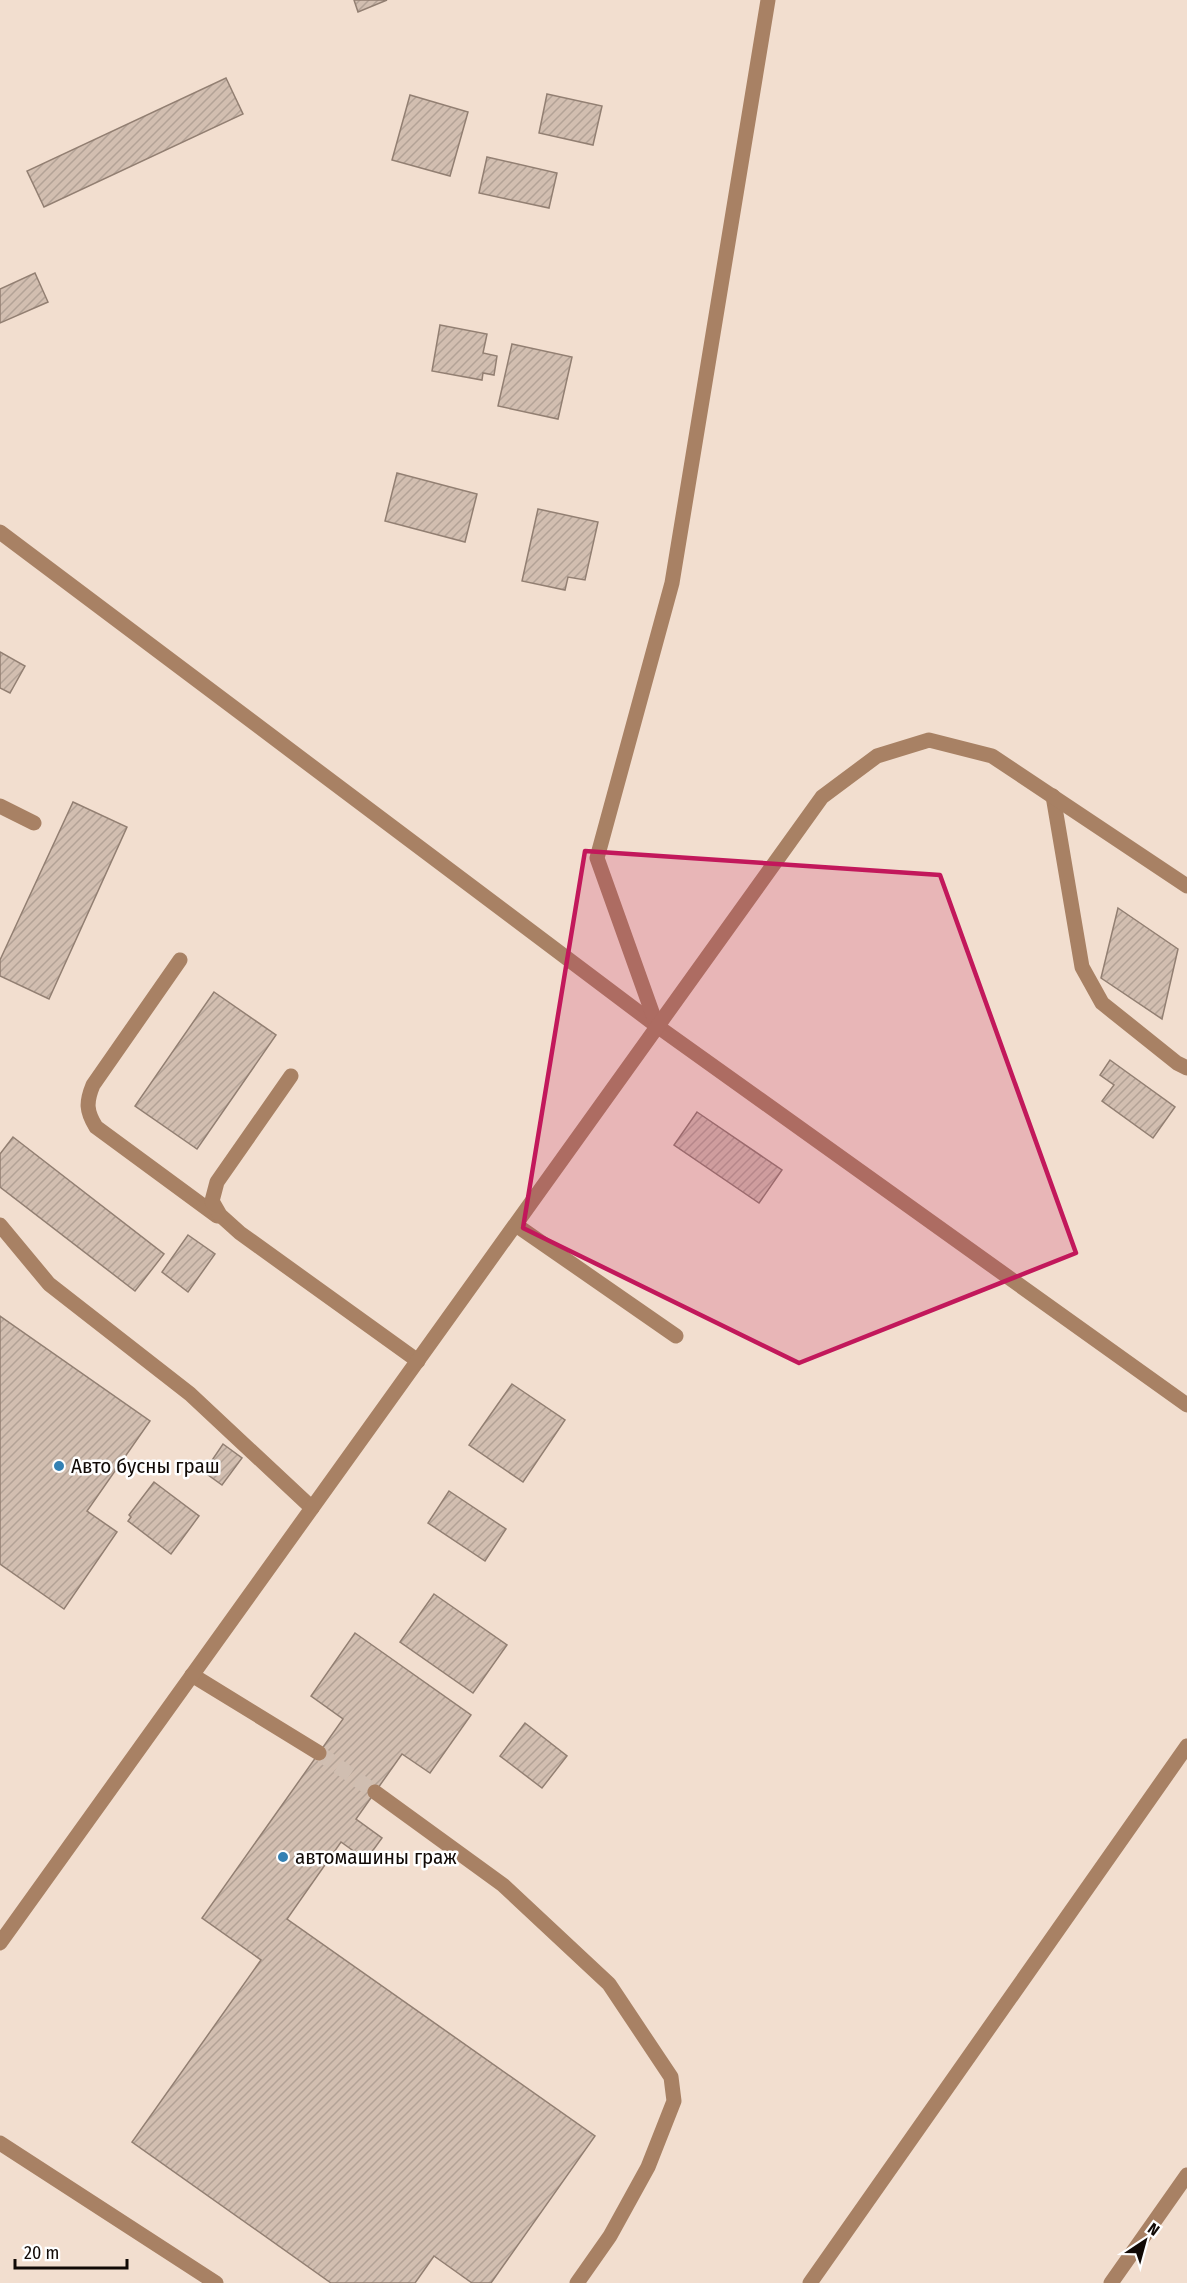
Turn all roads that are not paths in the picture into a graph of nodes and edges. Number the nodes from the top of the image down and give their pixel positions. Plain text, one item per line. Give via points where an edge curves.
1 (768, 0) edge
2 (0, 532) edge
3 (1053, 796) junction
4 (0, 806) edge
5 (34, 823) dead end
6 (1187, 886) edge
7 (180, 960) dead end
8 (657, 1026) junction
9 (1187, 1068) edge
10 (291, 1076) dead end
11 (0, 1225) edge
12 (516, 1225) junction
13 (240, 1233) junction
14 (676, 1336) dead end
15 (418, 1361) junction
16 (1187, 1405) edge
17 (312, 1508) junction
18 (192, 1675) junction
19 (1187, 1746) edge
20 (319, 1753) tunnel mouth
21 (375, 1792) tunnel mouth
22 (0, 1943) edge
23 (0, 2143) edge
24 (1187, 2175) edge
25 (216, 2283) edge
26 (577, 2283) edge
27 (810, 2283) edge
28 (1111, 2283) edge

1 - 8 street via 672,583 597,858
2 - 8 street
3 - 6 street
3 - 8 street via 992,756 929,740 877,756 822,797
3 - 9 street via 1082,967 1102,1003
4 - 5 street
7 - 13 street via 93,1085 87,1113 96,1127
8 - 12 street
8 - 16 street
10 - 13 street via 218,1182 213,1201 220,1215
11 - 17 street via 49,1284 190,1394
12 - 14 street
12 - 15 street
13 - 15 street
15 - 17 street
17 - 18 street
18 - 20 street
18 - 22 street
19 - 27 street
21 - 26 street via 503,1885 609,1984 671,2077 674,2101 648,2167 610,2236
23 - 25 street
24 - 28 street

